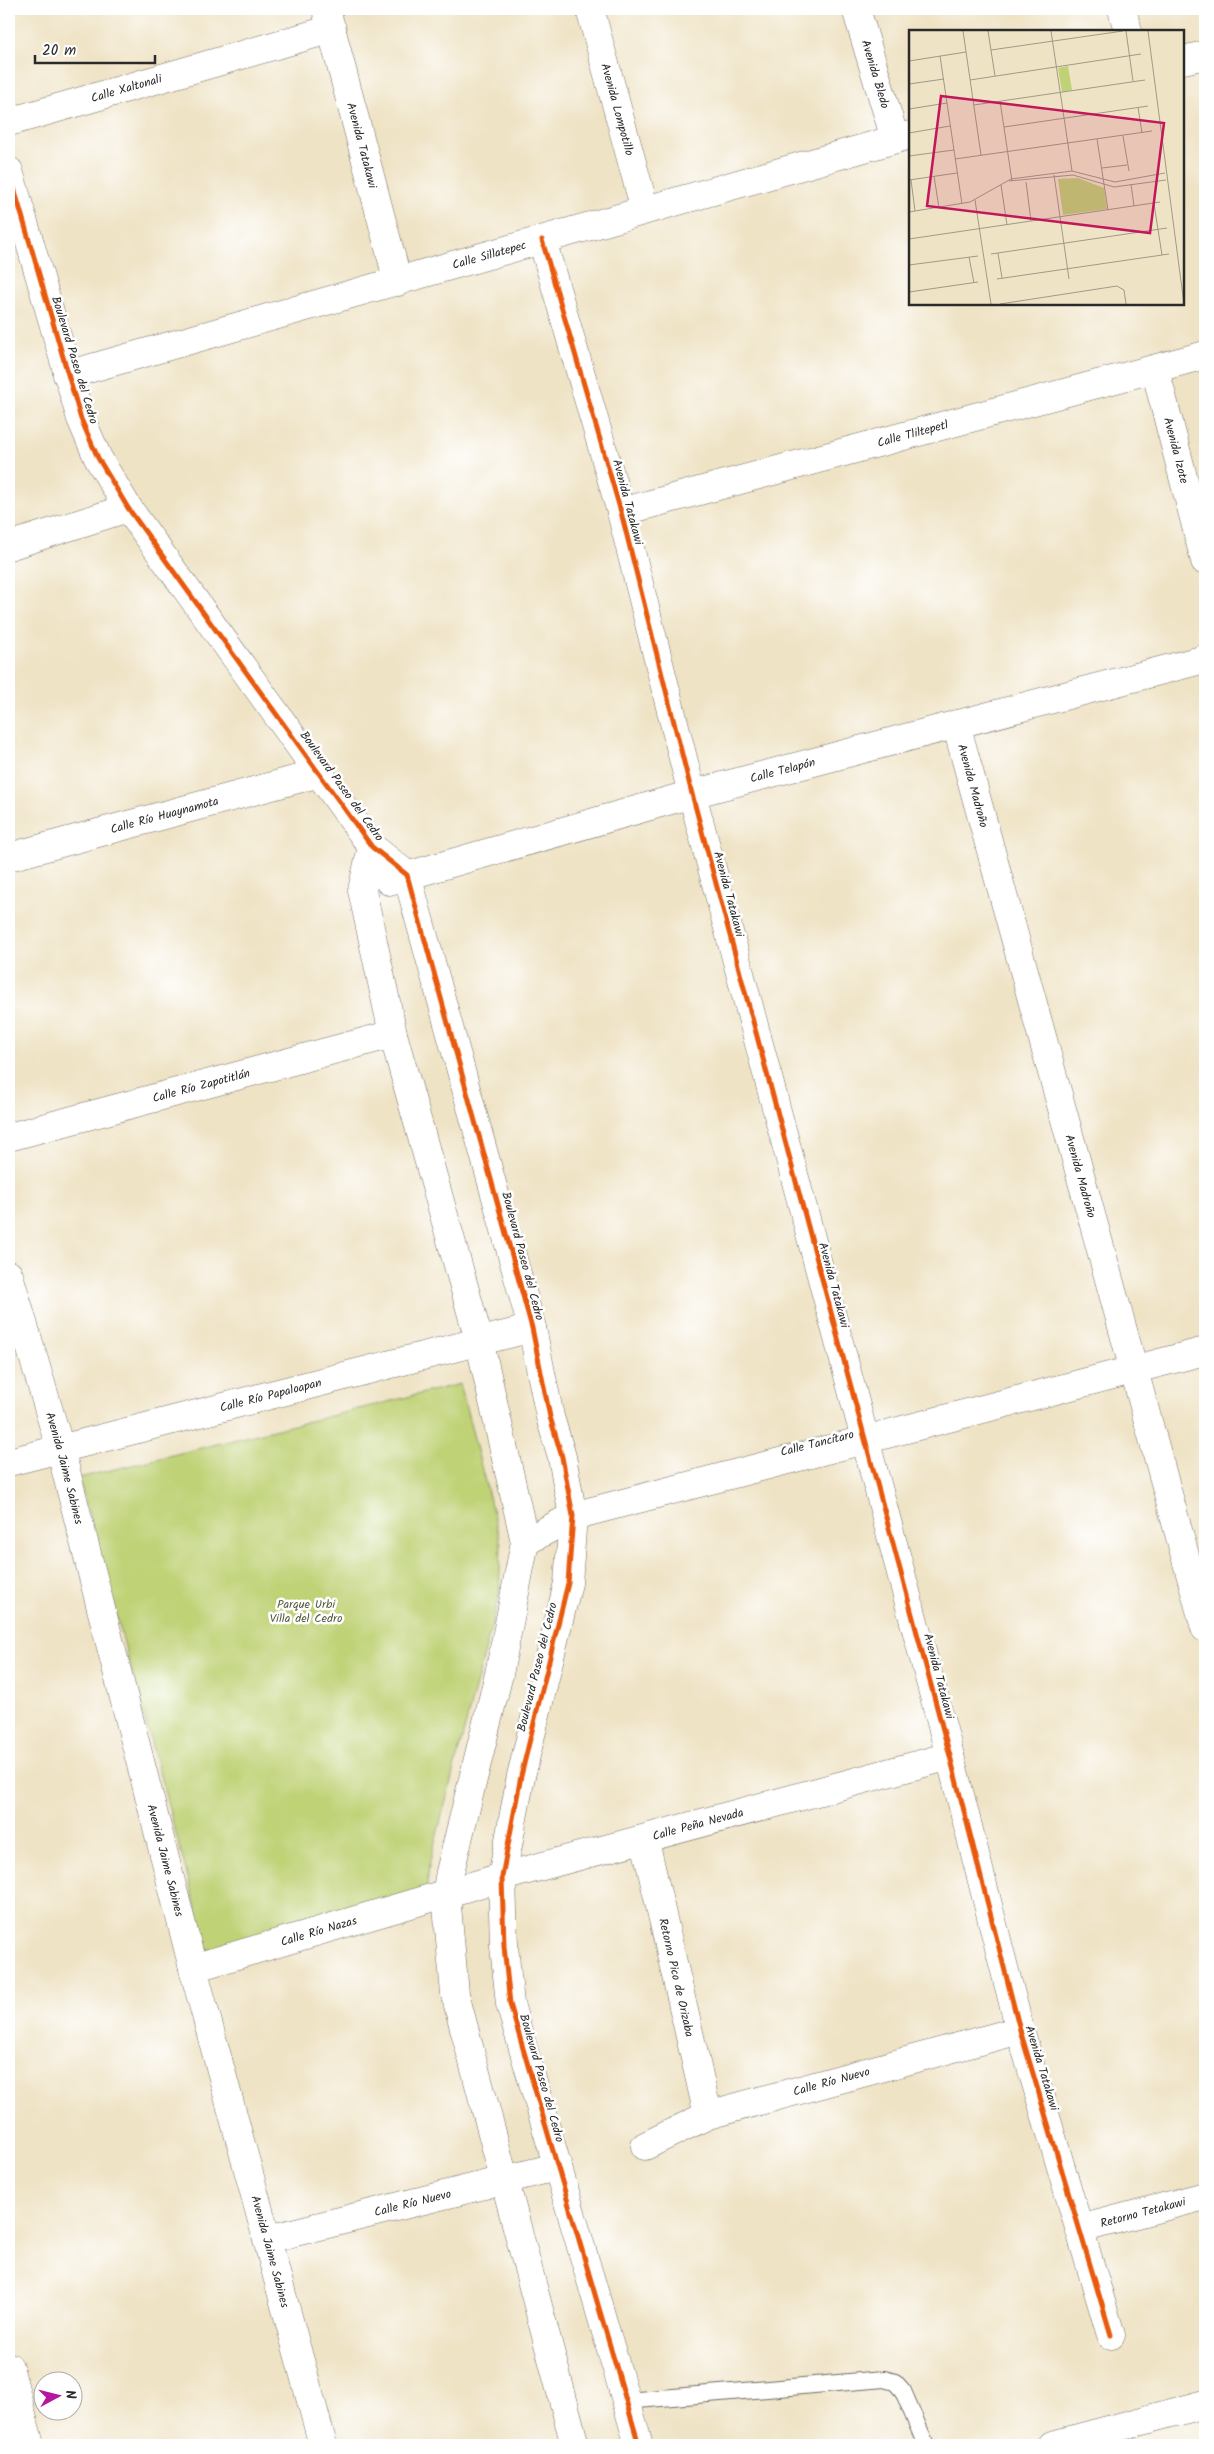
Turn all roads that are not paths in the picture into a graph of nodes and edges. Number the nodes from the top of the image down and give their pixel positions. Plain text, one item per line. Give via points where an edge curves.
1 (590, 9) edge
2 (856, 9) edge
3 (1122, 9) edge
4 (329, 19) edge
5 (1128, 30) edge
6 (1205, 55) edge
7 (1184, 60) edge
8 (9, 122) edge
9 (902, 137) edge
10 (9, 171) edge
11 (645, 210) junction
12 (542, 240) junction
13 (398, 282) junction
14 (1205, 355) edge
15 (1155, 368) junction
16 (67, 376) junction
17 (128, 508) junction
18 (621, 512) junction
19 (9, 546) edge
20 (1205, 561) edge
21 (1205, 659) edge
22 (956, 724) junction
23 (320, 773) junction
24 (692, 794) junction
25 (372, 847) junction
26 (9, 858) edge
27 (407, 875) junction
28 (362, 890) junction
29 (393, 1034) junction
30 (9, 1136) edge
31 (9, 1275) edge
32 (532, 1328) junction
33 (479, 1340) junction
34 (1205, 1350) edge
35 (1135, 1370) junction
36 (865, 1441) junction
37 (60, 1448) junction
38 (9, 1462) edge
39 (572, 1516) junction
40 (525, 1542) junction
41 (1205, 1628) edge
42 (950, 1756) junction
43 (644, 1840) junction
44 (502, 1878) junction
45 (446, 1895) junction
46 (193, 1968) junction
47 (1020, 2030) junction
48 (708, 2115) junction
49 (645, 2146) dead end
50 (556, 2167) junction
51 (504, 2180) junction
52 (1205, 2196) edge
53 (1080, 2230) junction
54 (268, 2239) junction
55 (1111, 2335) dead end
56 (9, 2367) edge
57 (626, 2401) junction
58 (1205, 2404) edge
59 (30, 2445) edge
60 (323, 2445) edge
61 (575, 2445) edge
62 (639, 2445) edge
63 (926, 2445) edge
64 (1052, 2445) edge

1 - 11 street, Avenida Lompotillo
2 - 9 street, Avenida Bledo
3 - 5 street
4 - 8 street, Calle Xaltonali
4 - 13 street, Avenida Tatakawi
6 - 7 street
9 - 11 street, Calle Sillatepec
10 - 16 street, Boulevard Paseo del Cedro
11 - 12 street, Calle Sillatepec
12 - 13 street, Calle Sillatepec
12 - 18 street, Avenida Tatakawi
13 - 16 street, Calle Sillatepec
14 - 15 street, Calle Tliltepetl
15 - 18 street, Calle Tliltepetl
15 - 20 street, Avenida Izote
16 - 17 street, Boulevard Paseo del Cedro via 95,450
17 - 19 street
17 - 23 street, Boulevard Paseo del Cedro
18 - 24 street, Avenida Tatakawi
21 - 22 street, Calle Telapón
22 - 24 street, Calle Telapón
22 - 35 street, Avenida Madroño
23 - 25 street, Boulevard Paseo del Cedro
23 - 26 street, Calle Río Huaynamota
24 - 27 street, Calle Telapón
24 - 36 street, Avenida Tatakawi
25 - 27 street, Boulevard Paseo del Cedro
25 - 28 street, Boulevard Paseo del Cedro
27 - 28 street, Calle Telapón
27 - 32 street, Boulevard Paseo del Cedro
28 - 29 street, Boulevard Paseo del Cedro
29 - 30 street, Calle Río Zapotitlán
29 - 33 street, Boulevard Paseo del Cedro
31 - 37 street, Avenida Jaime Sabines
32 - 33 street, Calle Río Papaloapan
32 - 39 street, Boulevard Paseo del Cedro
33 - 37 street, Calle Río Papaloapan
33 - 40 street, Boulevard Paseo del Cedro
34 - 35 street, Calle Tancítaro
35 - 36 street, Calle Tancítaro
35 - 41 street, Avenida Madroño
36 - 39 street, Calle Tancítaro
36 - 42 street, Avenida Tatakawi
37 - 38 street, Calle Río Papaloapan
37 - 46 street, Avenida Jaime Sabines
39 - 40 street, Calle Tancítaro
39 - 44 street, Boulevard Paseo del Cedro via 568,1583 520,1776
40 - 45 street, Boulevard Paseo del Cedro via 499,1674
42 - 43 street, Calle Peña Nevada
42 - 47 street, Avenida Tatakawi
43 - 44 street, Calle Peña Nevada
43 - 48 street, Retorno Pico de Orizaba
44 - 45 street, Calle Peña Nevada
44 - 50 street, Boulevard Paseo del Cedro via 510,2004
45 - 46 street, Calle Río Nazas
45 - 51 street, Boulevard Paseo del Cedro via 455,1994
46 - 54 street, Avenida Jaime Sabines
47 - 48 street, Calle Río Nuevo
47 - 53 street, Avenida Tatakawi
48 - 49 street, Calle Río Nuevo
50 - 51 street, Calle Río Nuevo
50 - 57 street, Boulevard Paseo del Cedro
51 - 54 street, Calle Río Nuevo
51 - 61 street, Boulevard Paseo del Cedro
52 - 53 street, Retorno Tetakawi
53 - 55 street, Avenida Tatakawi
54 - 60 street, Avenida Jaime Sabines
56 - 59 street
57 - 62 street, Boulevard Paseo del Cedro
57 - 63 lane via 884,2378 895,2382 904,2391
58 - 64 street

